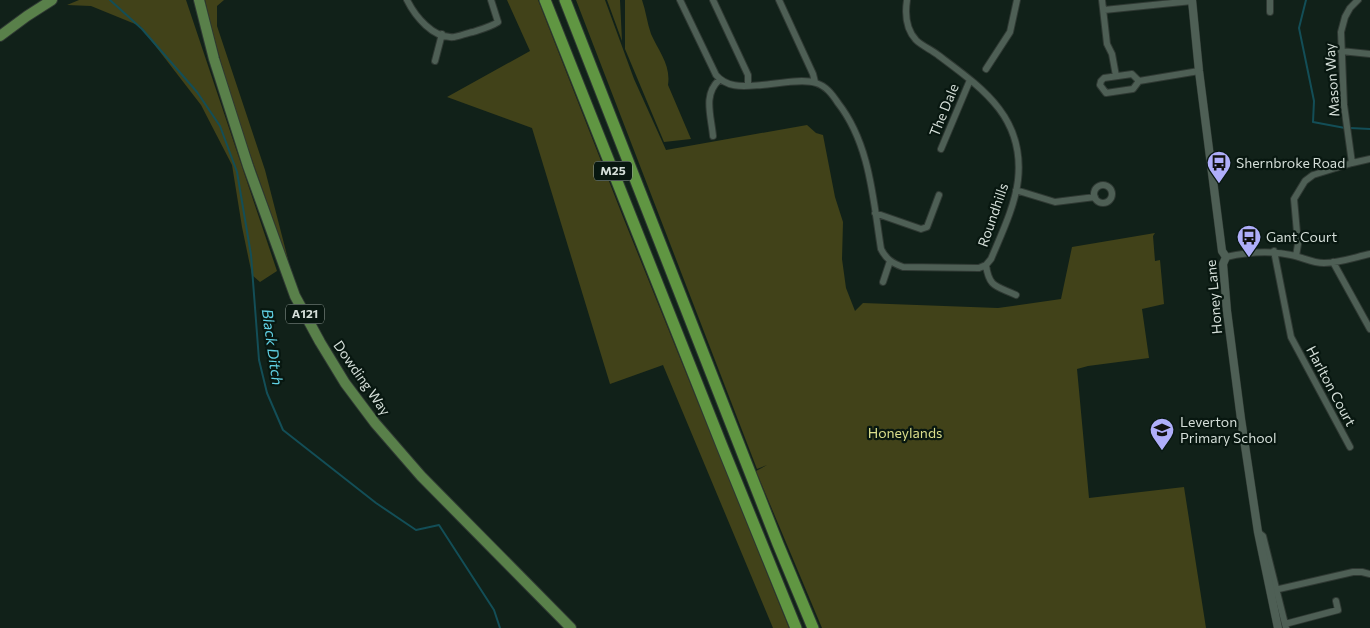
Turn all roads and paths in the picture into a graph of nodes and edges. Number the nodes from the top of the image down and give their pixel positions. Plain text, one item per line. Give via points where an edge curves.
1 (52, 0) edge
2 (193, 0) edge
3 (199, 0) edge
4 (407, 0) edge
5 (492, 0) edge
6 (545, 0) edge
7 (565, 0) edge
8 (680, 0) edge
9 (713, 0) edge
10 (780, 0) edge
11 (907, 0) edge
12 (1017, 0) edge
13 (1102, 0) edge
14 (1192, 0) edge
15 (1270, 0) edge
16 (1358, 0) edge
17 (1104, 10) junction
18 (1270, 12) dead end
19 (206, 28) junction
20 (442, 34) junction
21 (0, 36) edge
22 (1342, 50) junction
23 (1370, 54) edge
24 (435, 61) dead end
25 (986, 70) dead end
26 (1199, 71) junction
27 (1116, 76) junction
28 (720, 80) junction
29 (970, 80) junction
30 (1139, 81) junction
31 (814, 82) junction
32 (748, 86) junction
33 (713, 136) dead end
34 (942, 149) dead end
35 (1370, 159) edge
36 (1352, 163) junction
37 (1016, 190) junction
38 (939, 196) dead end
39 (1095, 197) dead end
40 (875, 213) junction
41 (1274, 251) junction
42 (1370, 254) edge
43 (1296, 256) junction
44 (1226, 257) junction
45 (890, 261) junction
46 (1333, 262) junction
47 (986, 265) junction
48 (883, 282) dead end
49 (1016, 295) dead end
50 (1370, 329) edge
51 (1350, 447) dead end
52 (1370, 574) edge
53 (1273, 590) junction
54 (1336, 601) dead end
55 (1283, 627) edge
56 (571, 628) edge
57 (796, 628) edge
58 (813, 628) edge

1 - 21 main road
2 - 19 main road, Dowding Way / A121
3 - 19 main road, Dowding Way / A121
4 - 20 street via 418,18
5 - 20 street via 498,22 453,37
6 - 57 highway, M25
7 - 58 highway, M25
8 - 28 street
9 - 32 street via 748,75
10 - 31 street
11 - 29 street, Roundhills via 906,16 916,39
12 - 25 street via 1010,32
13 - 17 street
14 - 17 street
14 - 26 street, Honey Lane
15 - 18 street
16 - 22 street, Mason Way via 1342,25
17 - 27 street via 1107,44
19 - 56 main road, Dowding Way / A121 via 248,166 295,296 320,342 375,423 421,476
20 - 24 street
22 - 23 street
22 - 36 street, Mason Way via 1344,104
26 - 30 street
26 - 44 street, Honey Lane via 1222,251
27 - 30 street via 1132,74
27 - 30 street via 1101,81 1106,93 1134,90
28 - 32 street via 731,85
28 - 33 street via 709,98
29 - 34 street, The Dale
29 - 37 street, Roundhills via 991,98 1013,131 1019,156
31 - 32 street
31 - 40 street via 830,92 857,133 869,174
35 - 36 street
36 - 43 street via 1313,175 1305,181 1294,199
37 - 39 street via 1055,202
37 - 47 street, Roundhills
38 - 40 street via 927,227 921,229
40 - 45 street via 881,248
41 - 43 street
41 - 44 street
41 - 51 street, Harlton Court via 1291,337
42 - 46 street
43 - 46 street via 1313,262
44 - 53 street, Honey Lane via 1223,264 1234,375 1258,532
45 - 47 street, Roundhills via 903,267 979,268
45 - 48 street
46 - 50 street
47 - 49 street via 991,283
52 - 53 street via 1352,572
53 - 55 street, Honey Lane
54 - 55 street via 1338,610

